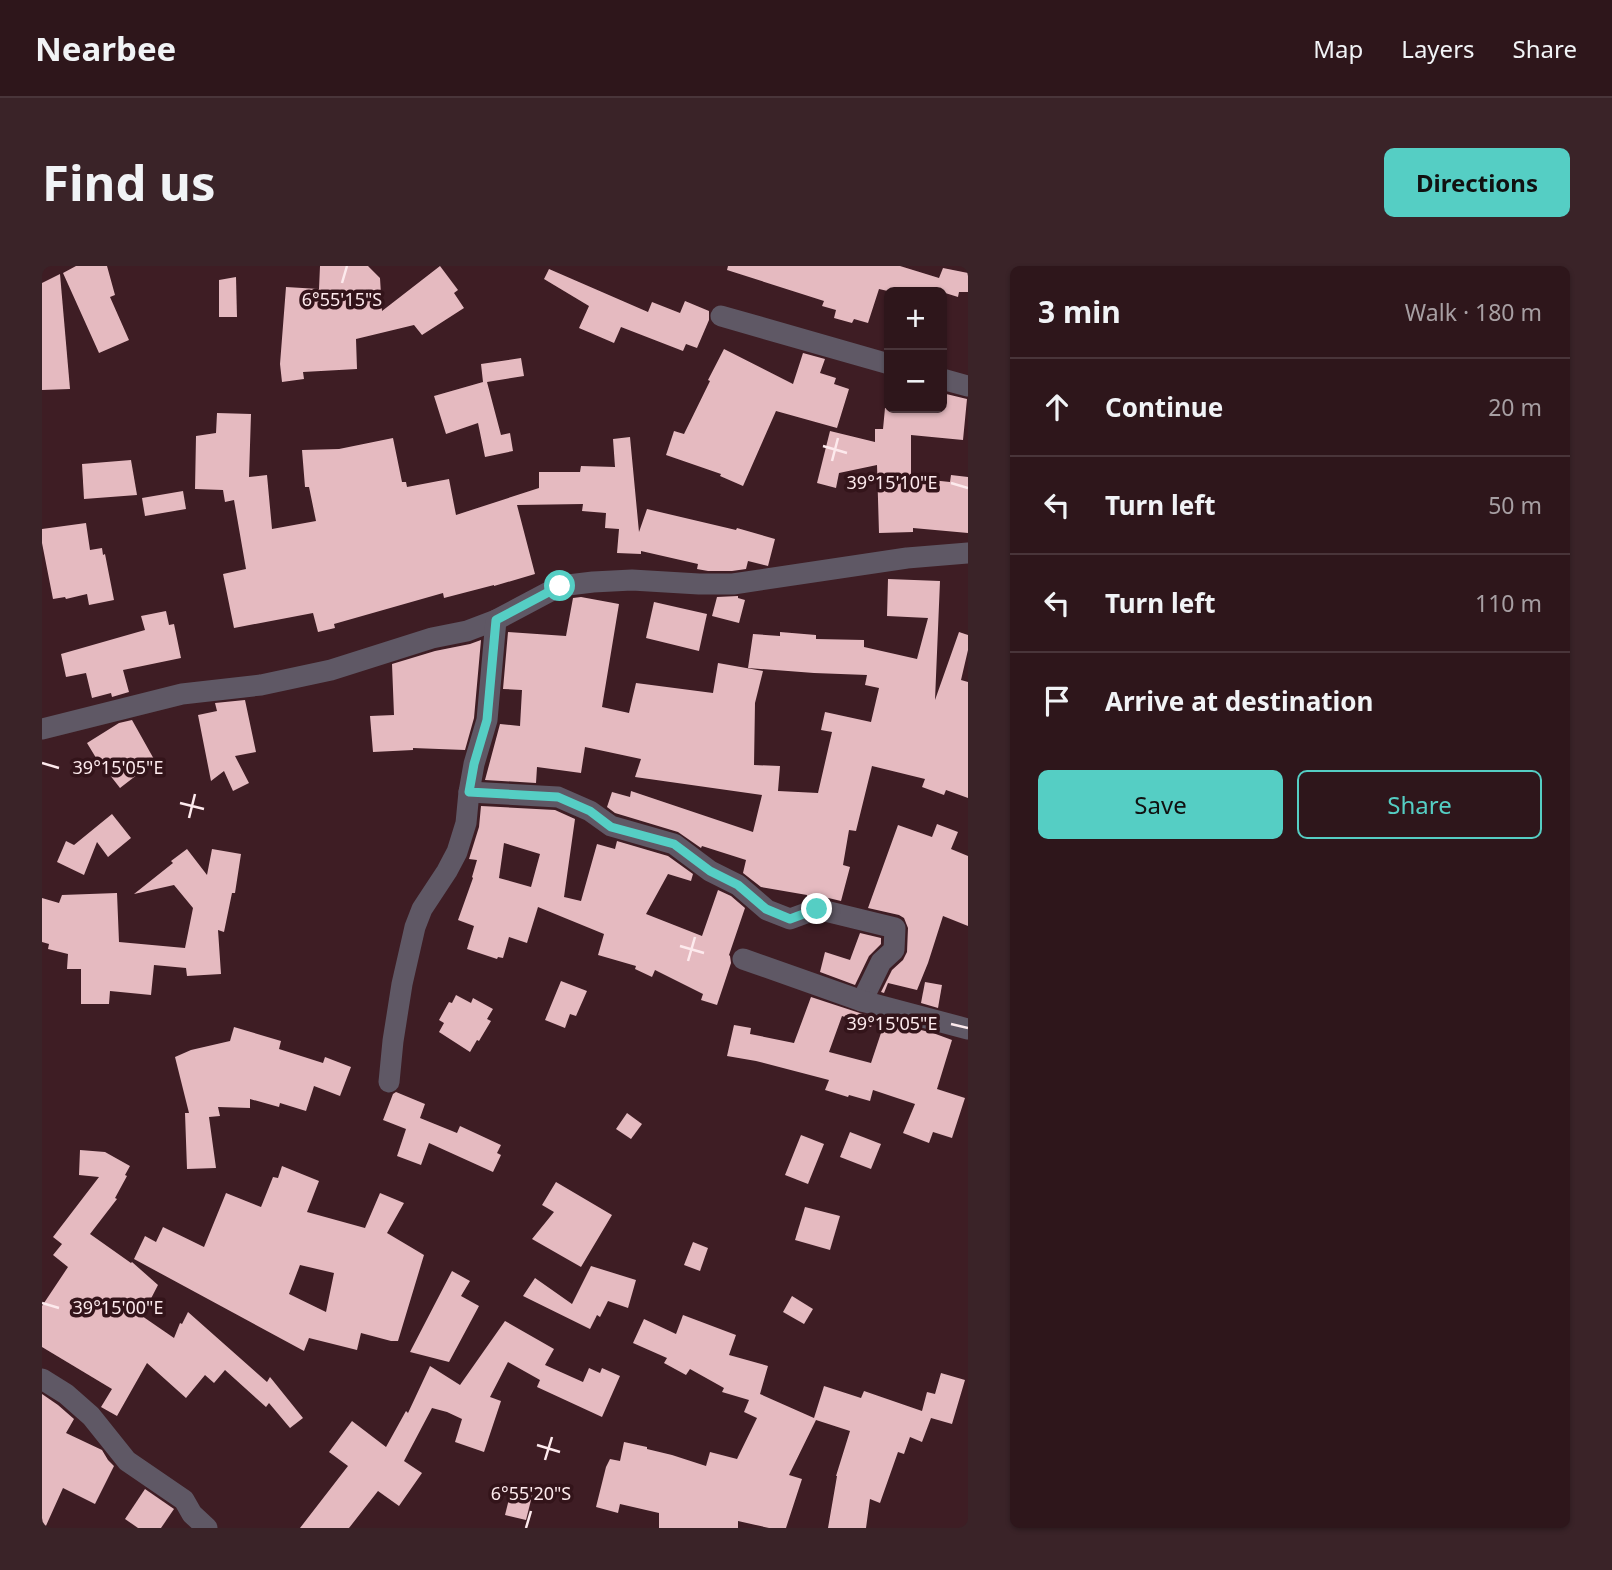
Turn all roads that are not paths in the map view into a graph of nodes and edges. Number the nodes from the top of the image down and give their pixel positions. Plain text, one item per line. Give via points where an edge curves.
1 (721, 316) dead end
2 (884, 363) edge
3 (947, 380) edge
4 (968, 386) edge
5 (968, 553) edge
6 (496, 620) junction
7 (42, 729) edge
8 (469, 792) junction
9 (743, 959) dead end
10 (862, 1001) junction
11 (968, 1029) edge
12 (389, 1082) dead end
13 (42, 1379) edge
14 (206, 1528) edge

1 - 2 street
3 - 4 street
5 - 6 street via 733,584 632,580 560,586
6 - 7 street via 331,670 261,685 182,694
6 - 8 street via 487,720
8 - 10 street via 558,797 590,811 611,827 674,844 766,909 790,919 817,909 895,928 894,950 881,962
8 - 12 street via 460,845 415,927
9 - 10 street
10 - 11 street
13 - 14 street via 91,1416 127,1461 184,1500

